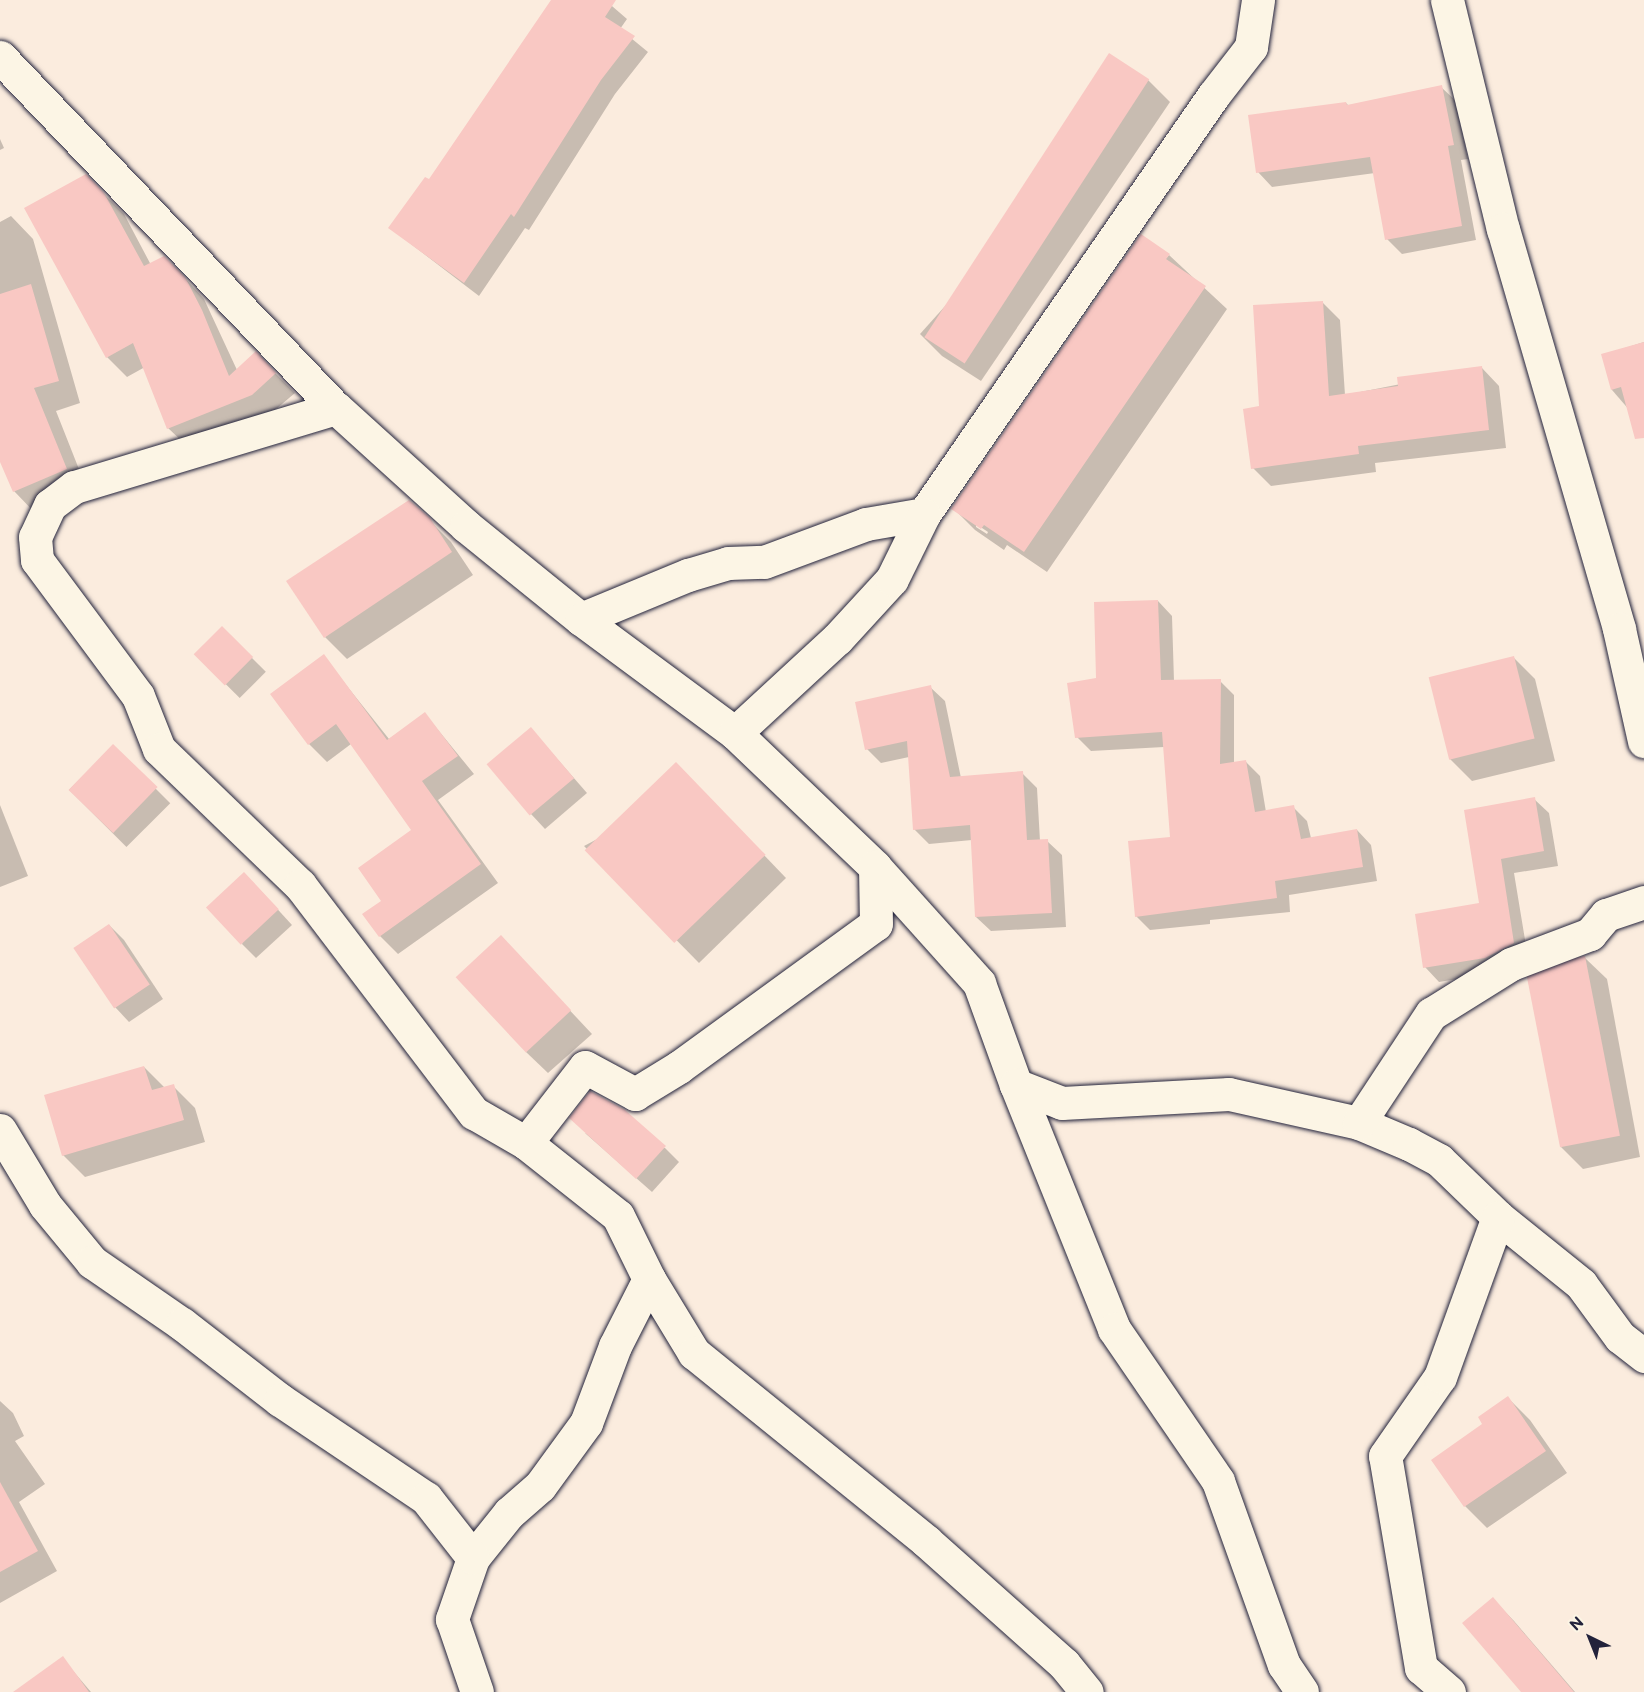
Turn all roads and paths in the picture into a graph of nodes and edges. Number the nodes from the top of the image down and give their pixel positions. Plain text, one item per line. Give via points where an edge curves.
1 (1258, 0) edge
2 (1447, 0) edge
3 (0, 57) edge
4 (336, 408) junction
5 (924, 514) junction
6 (581, 619) junction
7 (735, 733) junction
8 (1644, 741) edge
9 (875, 867) junction
10 (1644, 902) edge
11 (1016, 1085) junction
12 (1359, 1123) junction
13 (0, 1130) edge
14 (526, 1143) junction
15 (1498, 1217) junction
16 (649, 1280) junction
17 (1644, 1356) edge
18 (472, 1558) junction
19 (1418, 1680) edge
20 (477, 1692) edge
21 (1086, 1692) edge
22 (1302, 1692) edge
23 (1449, 1692) edge

1 - 5 street via 1251,47 1213,96
2 - 8 street via 1503,229 1619,629
3 - 4 street
4 - 6 street via 466,526
4 - 14 street via 74,487 50,505 35,537 37,560 138,696 159,749 300,885 474,1113
5 - 6 street via 866,524 764,562 728,563 688,575
5 - 7 street via 892,579 837,639
6 - 7 street
7 - 9 street
9 - 11 street via 979,983
9 - 14 street via 876,924 679,1067 635,1094 585,1067
10 - 12 street via 1606,915 1590,934 1511,964 1431,1014
11 - 12 street via 1062,1103 1229,1094
11 - 22 street via 1114,1329 1218,1481 1284,1665
12 - 15 street via 1439,1160
13 - 18 street via 45,1205 93,1262 280,1400 426,1498
14 - 16 street via 618,1216
15 - 17 street via 1581,1284 1620,1336
15 - 19 street via 1440,1377 1385,1456
16 - 18 street via 615,1346 586,1423 540,1486 509,1513
16 - 21 street via 694,1353 926,1541 1064,1664
18 - 20 street via 452,1619
19 - 23 street

